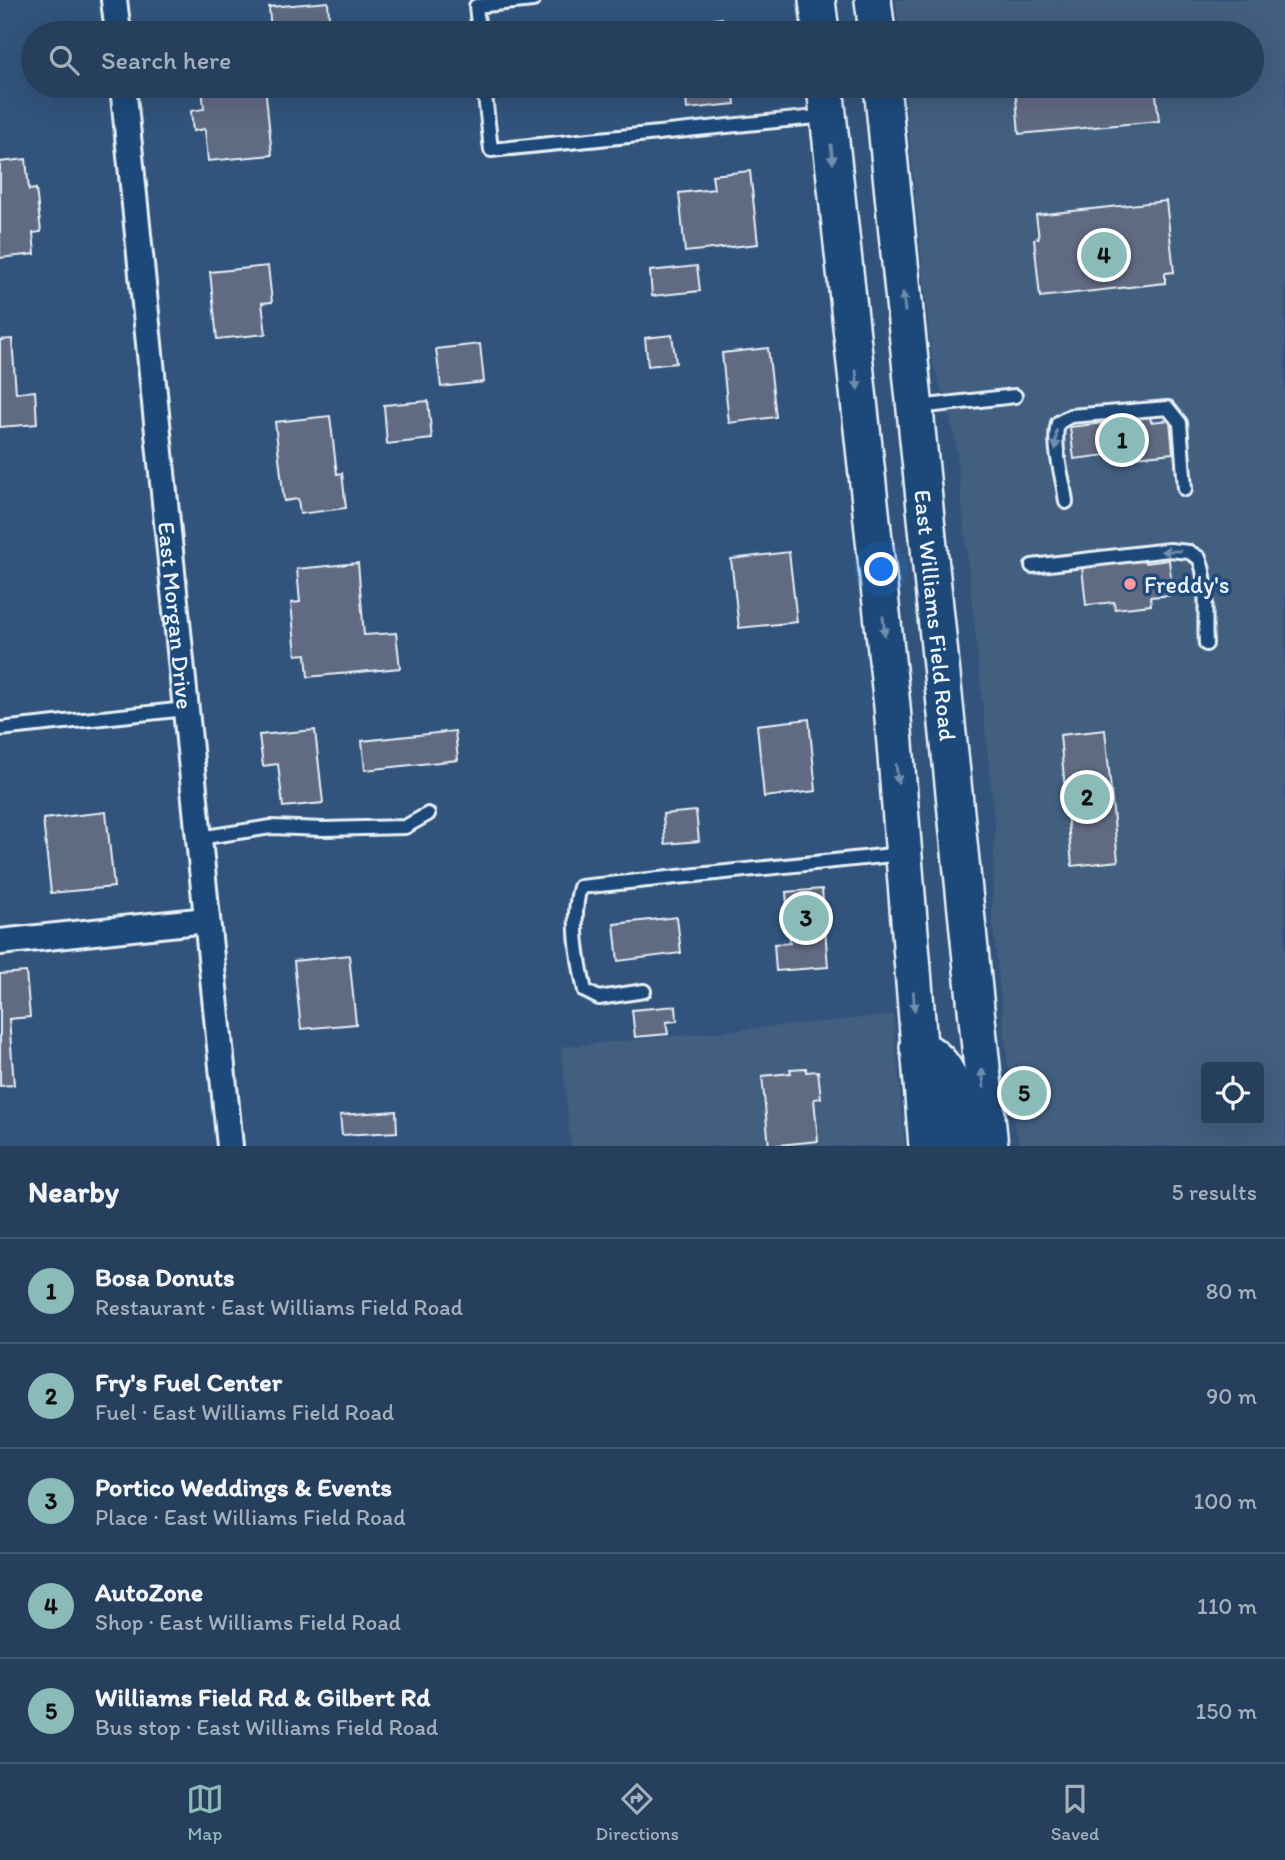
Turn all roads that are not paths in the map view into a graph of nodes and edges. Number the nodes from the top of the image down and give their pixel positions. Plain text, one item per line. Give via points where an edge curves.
1 (114, 0) edge
2 (533, 0) edge
3 (817, 0) edge
4 (873, 0) edge
5 (117, 21) edge
6 (478, 21) edge
7 (820, 21) edge
8 (876, 21) edge
9 (124, 98) edge
10 (485, 98) edge
11 (883, 98) edge
12 (827, 101) edge
13 (1014, 396) dead end
14 (915, 407) junction
15 (1185, 489) dead end
16 (1066, 502) dead end
17 (1032, 566) dead end
18 (1206, 644) dead end
19 (945, 702) junction
20 (892, 706) junction
21 (186, 709) junction
22 (0, 729) edge
23 (428, 814) dead end
24 (199, 838) junction
25 (904, 854) junction
26 (207, 919) junction
27 (0, 942) edge
28 (644, 991) dead end
29 (918, 1047) junction
30 (230, 1146) edge
31 (927, 1146) edge
32 (957, 1146) edge
33 (990, 1146) edge

1 - 5 street
2 - 6 lane via 476,6
3 - 7 main road
4 - 8 main road
9 - 21 street, East Morgan Drive
10 - 12 lane via 491,150
14 -> 11 main road, East Williams Field Road
12 -> 20 main road
13 - 14 lane
14 - 19 main road, East Williams Field Road
15 -> 16 lane via 1180,423 1168,408 1069,416 1058,423 1054,439
18 -> 17 lane via 1206,581 1199,558 1189,552 1169,550
19 - 20 main road
33 -> 19 main road, East Williams Field Road
20 -> 25 main road
21 - 22 lane
21 - 24 street, East Morgan Drive
23 - 24 lane via 405,827 271,827
24 - 26 street, East Morgan Drive
25 - 28 lane via 580,887 576,920 585,991 599,998
25 -> 29 main road
26 - 27 street
26 - 30 street, East Morgan Drive
29 - 31 main road
29 - 32 main road via 944,1064 950,1079

